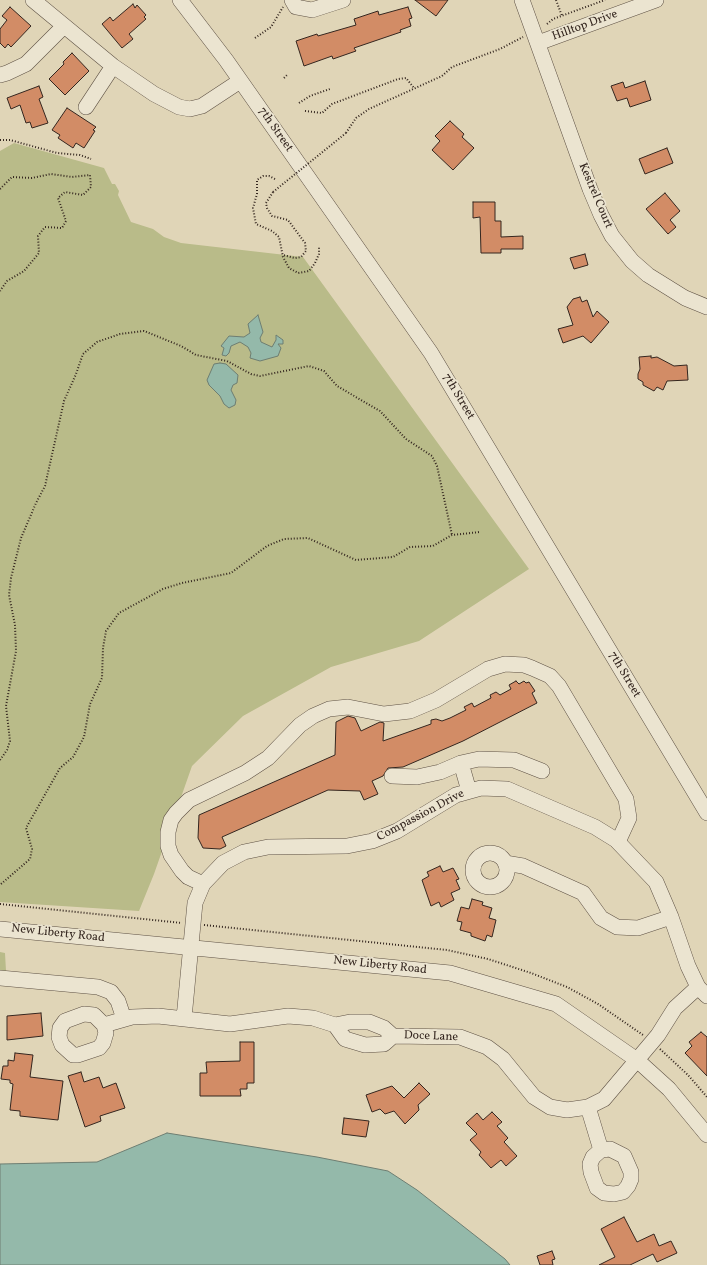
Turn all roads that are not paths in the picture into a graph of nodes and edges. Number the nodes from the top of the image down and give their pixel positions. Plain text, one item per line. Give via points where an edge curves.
1 (33, 0) edge
2 (180, 0) edge
3 (343, 0) edge
4 (522, 0) edge
5 (656, 0) edge
6 (289, 2) edge
7 (64, 26) junction
8 (531, 39) junction
9 (113, 66) junction
10 (0, 75) edge
11 (240, 81) junction
12 (86, 107) dead end
13 (707, 307) edge
14 (460, 763) junction
15 (542, 770) dead end
16 (392, 776) dead end
17 (469, 791) junction
18 (707, 813) edge
19 (618, 842) junction
20 (505, 863) dead end
21 (203, 884) junction
22 (671, 917) junction
23 (0, 929) edge
24 (191, 948) junction
25 (0, 978) edge
26 (703, 992) edge
27 (184, 1018) junction
28 (124, 1019) junction
29 (104, 1025) dead end
30 (335, 1025) junction
31 (393, 1036) junction
32 (637, 1060) junction
33 (588, 1107) junction
34 (707, 1135) edge
35 (601, 1150) dead end

1 - 7 street
2 - 11 street, 7th Street
3 - 6 street via 312,10 296,7
4 - 8 street, Kestrel Court
5 - 8 street, Hilltop Drive
7 - 9 street
7 - 10 street via 26,64
8 - 13 street, Kestrel Court via 590,189 612,236 632,261 648,275 685,298
9 - 11 street via 154,94 179,107 190,108 212,102
9 - 12 street
11 - 18 street, 7th Street via 431,353
14 - 15 street via 479,758 514,760
14 - 16 street via 440,772 417,777
14 - 17 street
17 - 19 street, Compassion Drive via 481,788 507,789 595,827
17 - 21 street, Compassion Drive via 456,795 397,832 372,842 347,846 268,846 244,852 223,863
19 - 21 street via 629,818 626,799 559,686 550,676 532,668 504,664 488,669 436,700 410,711 384,714 348,707 329,709 317,714 300,725 272,754 254,767 189,800 171,820 168,846 182,871
19 - 22 street, Compassion Drive via 656,882
20 - 22 street via 523,866 583,893 601,918 617,927 638,928
21 - 24 street, Compassion Drive via 195,903
22 - 26 street, Compassion Drive via 688,966
23 - 24 street, New Liberty Road
24 - 27 street, Compassion Drive
24 - 32 street, New Liberty Road via 450,973 556,1004
25 - 28 street via 98,987 111,992 118,1001
26 - 32 street, Doce Lane via 675,1008 658,1035
27 - 28 street, Doce Lane via 158,1016
27 - 30 street, Doce Lane via 230,1024 288,1016 313,1018
28 - 29 street, Doce Lane
30 - 31 street, Doce Lane via 368,1022 384,1028
30 - 31 street, Doce Lane via 345,1039 364,1045 384,1044
31 - 33 street, Doce Lane via 460,1037 487,1047 503,1059 534,1097 550,1107 568,1110
32 - 33 street, Doce Lane via 604,1099
32 - 34 street, New Liberty Road via 669,1089
33 - 35 street

